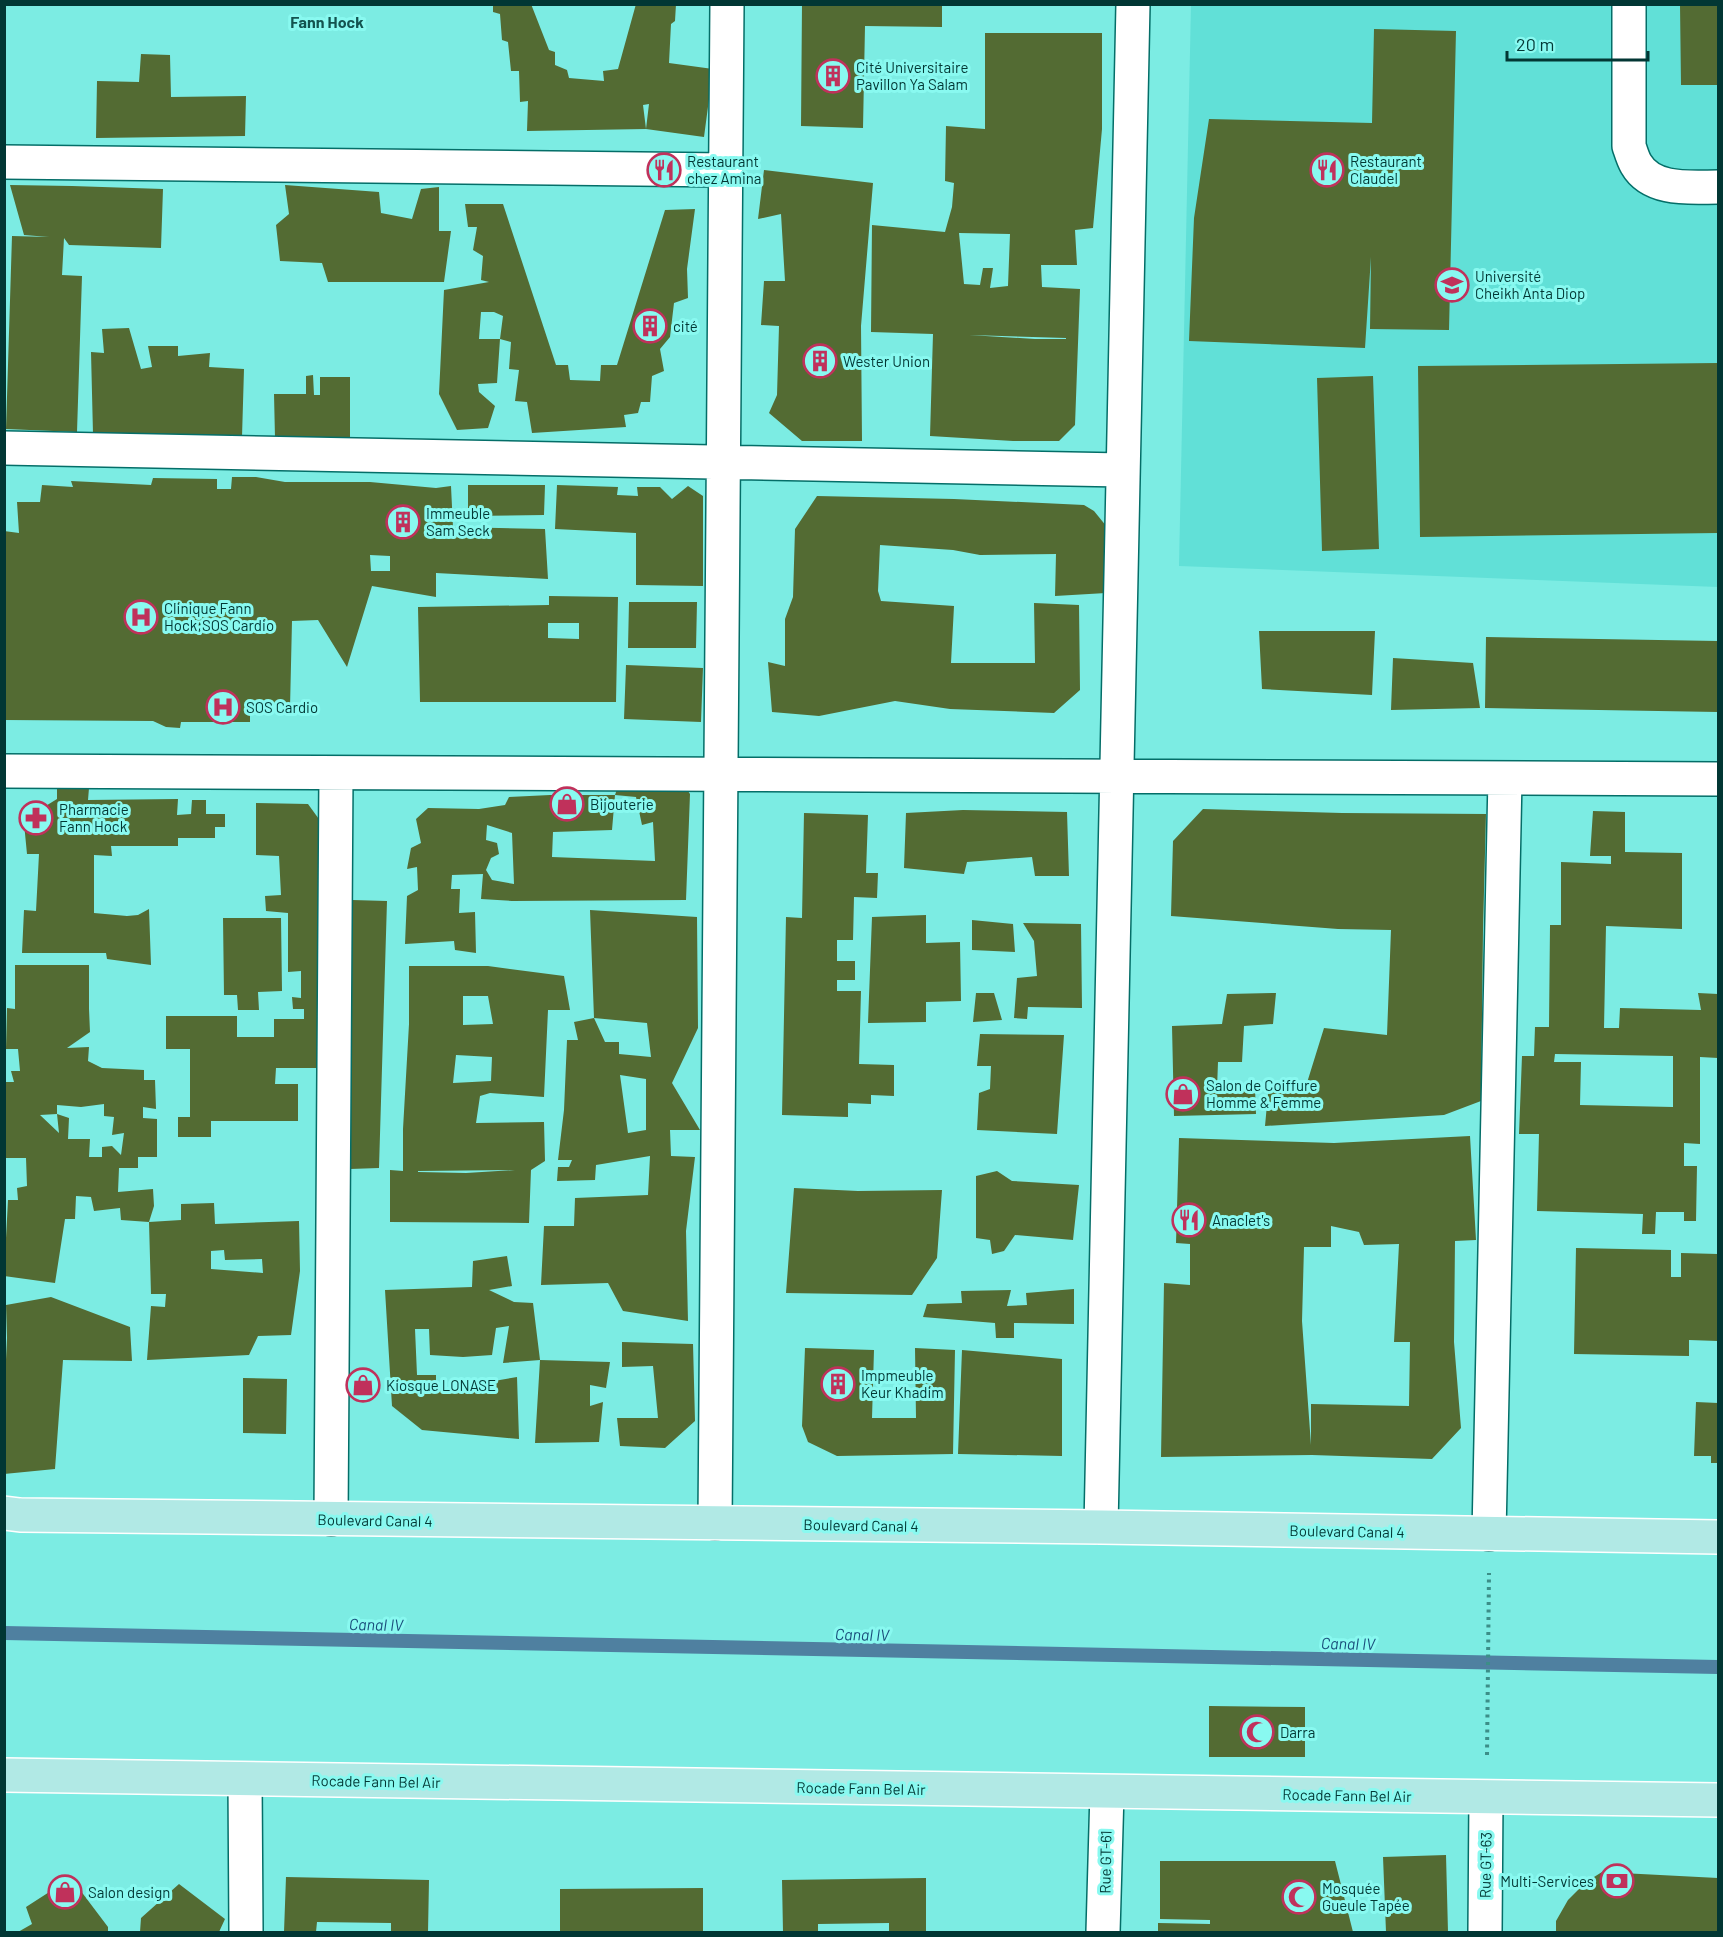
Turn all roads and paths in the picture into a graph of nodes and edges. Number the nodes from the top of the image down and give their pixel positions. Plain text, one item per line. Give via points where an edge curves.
1 (727, 4) edge
2 (1133, 4) edge
3 (1629, 4) edge
4 (4, 162) edge
5 (726, 170) junction
6 (1719, 187) edge
7 (4, 448) edge
8 (724, 462) junction
9 (1123, 470) junction
10 (4, 771) edge
11 (336, 773) junction
12 (721, 774) junction
13 (1117, 777) junction
14 (1505, 778) junction
15 (1719, 779) edge
16 (4, 1513) edge
17 (331, 1519) junction
18 (715, 1523) junction
19 (1101, 1527) junction
20 (1489, 1533) junction
21 (1719, 1537) edge
22 (1489, 1602) dead end
23 (4, 1775) edge
24 (245, 1779) junction
25 (1107, 1792) junction
26 (1486, 1797) junction
27 (1719, 1800) edge
28 (246, 1932) edge
29 (1103, 1932) edge
30 (1485, 1932) edge

1 - 5 street
2 - 9 street
3 - 6 street via 1629,146 1637,165 1649,178 1667,185
4 - 5 street
5 - 8 street
7 - 8 street
8 - 9 street
8 - 12 street
9 - 13 street
10 - 11 street
11 - 12 street
11 - 17 street
12 - 13 street
12 - 18 street
13 - 14 street
13 - 19 street
14 - 15 street
14 - 20 street
16 - 17 main road, Boulevard Canal 4
17 - 18 main road, Boulevard Canal 4
18 - 19 main road, Boulevard Canal 4
19 - 20 main road, Boulevard Canal 4
20 - 21 main road, Boulevard Canal 4
22 - 26 path
23 - 24 main road, Rocade Fann Bel Air
24 - 25 main road, Rocade Fann Bel Air
24 - 28 street
25 - 26 main road, Rocade Fann Bel Air
25 - 29 street, Rue GT-61
26 - 27 main road, Rocade Fann Bel Air
26 - 30 street, Rue GT-63

